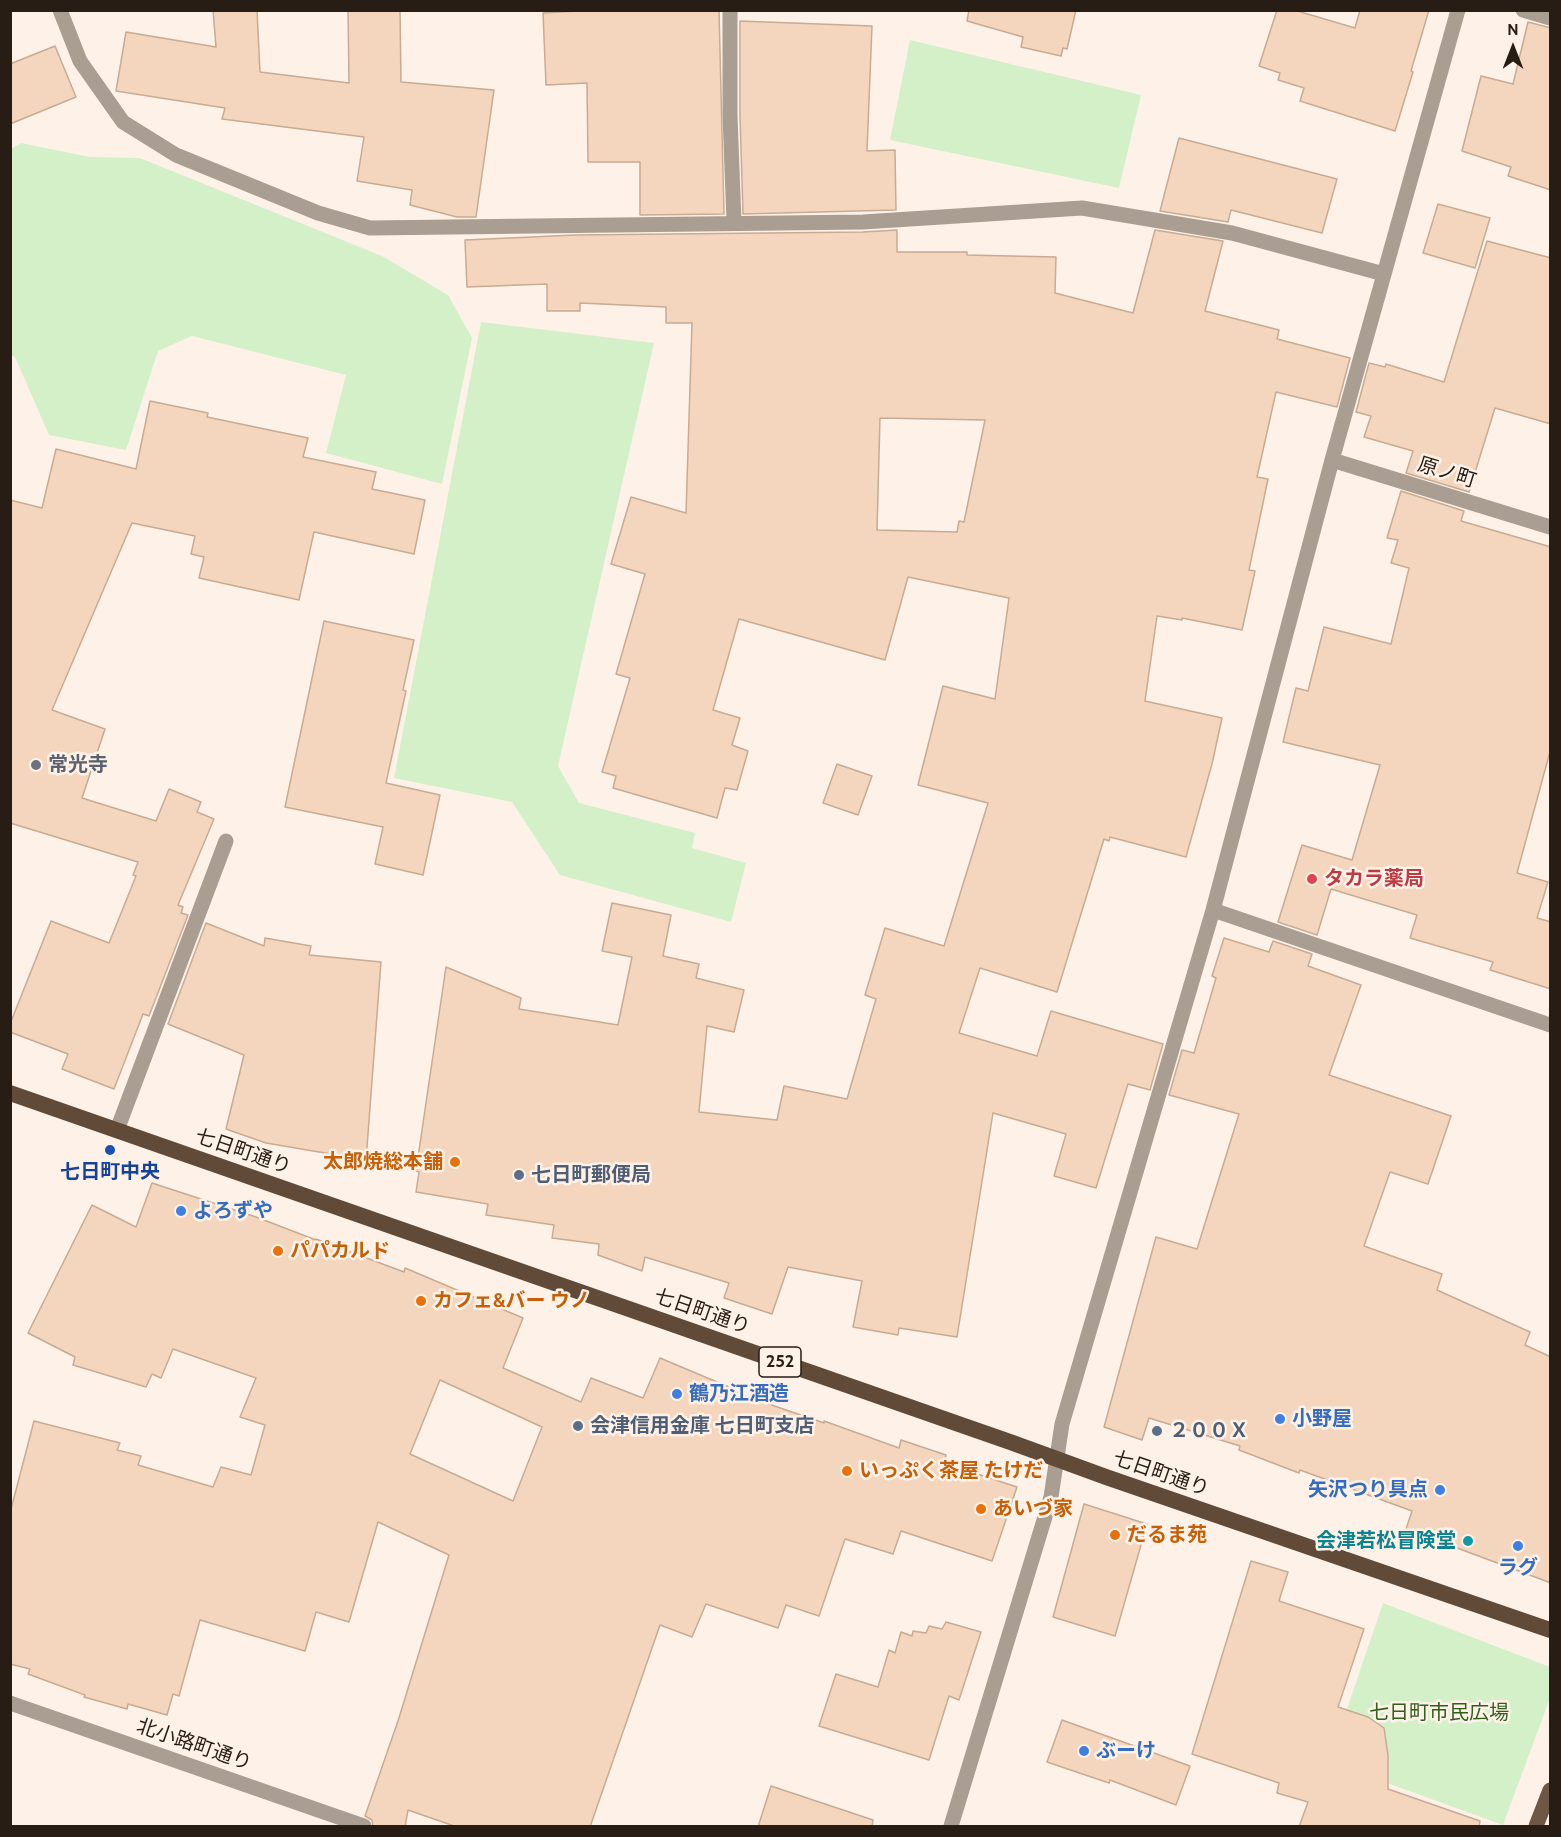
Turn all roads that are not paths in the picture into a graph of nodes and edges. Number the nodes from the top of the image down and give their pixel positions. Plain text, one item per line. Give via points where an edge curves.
1 (60, 10) edge
2 (730, 10) edge
3 (1458, 10) edge
4 (1522, 10) edge
5 (1551, 18) edge
6 (734, 222) junction
7 (1384, 274) junction
8 (1332, 460) junction
9 (1551, 527) edge
10 (226, 841) dead end
11 (1214, 910) junction
12 (1551, 1025) edge
13 (10, 1093) edge
14 (117, 1130) junction
15 (1058, 1460) junction
16 (1551, 1630) edge
17 (10, 1702) edge
18 (1551, 1790) edge
19 (364, 1827) edge
20 (951, 1827) edge
21 (1536, 1827) edge

1 - 6 street via 80,61 123,122 176,155 318,213 370,228
2 - 6 street
3 - 7 street
4 - 5 street
6 - 7 street via 863,222 1082,208 1232,233
7 - 8 street
8 - 9 street, 原ノ町
8 - 11 street
10 - 14 street
11 - 12 street
11 - 15 street via 1065,1415
13 - 14 highway, 七日町通り / 252
14 - 15 highway, 七日町通り / 252
15 - 16 highway, 七日町通り / 252
15 - 20 street via 1049,1505
17 - 19 street, 北小路町通り
18 - 21 main road

